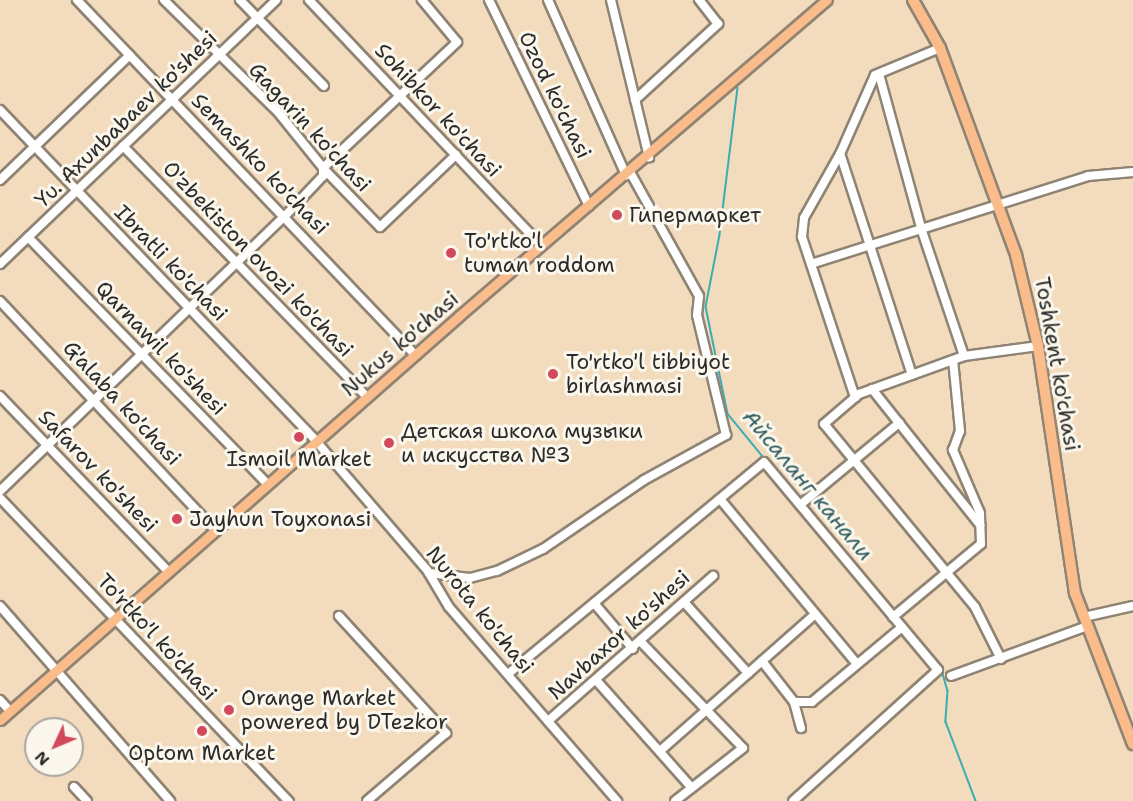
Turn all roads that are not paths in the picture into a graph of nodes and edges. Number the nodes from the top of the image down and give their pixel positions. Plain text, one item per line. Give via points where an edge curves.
1 (77, 0) edge
2 (164, 0) edge
3 (240, 0) edge
4 (276, 0) edge
5 (309, 0) edge
6 (422, 0) edge
7 (489, 0) edge
8 (548, 0) edge
9 (611, 0) edge
10 (699, 0) edge
11 (913, 0) edge
12 (822, 2) edge
13 (258, 18) junction
14 (940, 48) junction
15 (130, 55) junction
16 (218, 56) junction
17 (879, 74) junction
18 (324, 86) dead end
19 (402, 98) junction
20 (173, 99) junction
21 (635, 100) junction
22 (0, 110) edge
23 (123, 146) junction
24 (35, 147) junction
25 (840, 154) junction
26 (456, 155) junction
27 (649, 157) junction
28 (322, 168) junction
29 (1133, 172) edge
30 (628, 173) junction
31 (0, 180) edge
32 (76, 191) junction
33 (1000, 204) junction
34 (589, 206) junction
35 (285, 216) junction
36 (922, 231) junction
37 (28, 237) junction
38 (541, 245) junction
39 (868, 248) junction
40 (236, 263) junction
41 (0, 264) edge
42 (811, 264) junction
43 (0, 301) edge
44 (189, 308) junction
45 (1038, 346) junction
46 (141, 355) junction
47 (415, 355) junction
48 (964, 356) junction
49 (953, 360) junction
50 (912, 375) junction
51 (872, 389) junction
52 (0, 396) edge
53 (367, 397) junction
54 (855, 397) junction
55 (94, 399) junction
56 (899, 423) junction
57 (316, 441) junction
58 (48, 444) junction
59 (855, 460) junction
60 (267, 484) junction
61 (0, 491) edge
62 (0, 498) edge
63 (720, 499) junction
64 (801, 506) junction
65 (980, 525) junction
66 (216, 531) junction
67 (169, 572) junction
68 (947, 572) junction
69 (429, 573) junction
70 (713, 576) dead end
71 (684, 602) junction
72 (594, 603) junction
73 (0, 606) edge
74 (1133, 606) edge
75 (339, 616) dead end
76 (813, 616) junction
77 (893, 617) junction
78 (116, 619) junction
79 (1086, 622) junction
80 (902, 627) junction
81 (641, 642) junction
82 (633, 649) junction
83 (1001, 659) junction
84 (762, 662) junction
85 (857, 664) junction
86 (56, 672) junction
87 (748, 673) junction
88 (508, 674) junction
89 (951, 676) dead end
90 (596, 680) junction
91 (0, 700) edge
92 (794, 702) junction
93 (708, 709) junction
94 (10, 711) junction
95 (0, 720) edge
96 (548, 722) junction
97 (801, 728) dead end
98 (1133, 744) edge
99 (660, 751) junction
100 (74, 788) dead end
101 (692, 788) junction
102 (87, 801) edge
103 (170, 801) edge
104 (289, 801) edge
105 (367, 801) edge
106 (617, 801) edge
107 (675, 801) edge
108 (793, 801) edge

1 - 15 street, Semashko ko'chasi
2 - 16 street, Gagarin ko'chasi
3 - 13 street
4 - 13 street, Yu. Axunbabaev ko'shesi
5 - 19 street, Sohibkor ko'chasi
6 - 19 street via 457,42
7 - 34 street, Ozod ko'chasi
8 - 30 street
9 - 21 street
10 - 21 street via 718,24
11 - 14 highway, Toshkent ko'chasi
12 - 27 main road, Nukus ko'chasi
13 - 16 street, Yu. Axunbabaev ko'shesi
13 - 18 street
14 - 17 street
14 - 33 highway, Toshkent ko'chasi
15 - 20 street, Semashko ko'chasi
15 - 24 street
16 - 20 street, Yu. Axunbabaev ko'shesi
16 - 28 street, Gagarin ko'chasi via 278,112
17 - 25 street
17 - 36 street
19 - 26 street, Sohibkor ko'chasi
19 - 28 street
20 - 23 street, Yu. Axunbabaev ko'shesi
20 - 35 street, Semashko ko'chasi
21 - 27 street
22 - 24 street, Ibratli ko'chasi
23 - 32 street, Yu. Axunbabaev ko'shesi
23 - 40 street, O'zbekiston ovozi ko'chasi
24 - 31 street
24 - 32 street, Ibratli ko'chasi
25 - 39 street
25 - 42 street via 804,218 802,237
26 - 28 street, Gagarin ko'chasi via 380,227
26 - 38 street, Sohibkor ko'chasi
27 - 30 main road, Nukus ko'chasi
28 - 35 street via 323,176
29 - 33 street via 1088,176
30 - 34 main road, Nukus ko'chasi
30 - 69 street via 699,296 697,315 726,435 644,480 543,549 497,571 470,578
32 - 37 street, Yu. Axunbabaev ko'shesi
32 - 44 street, Ibratli ko'chasi
33 - 36 street
33 - 45 highway, Toshkent ko'chasi
34 - 38 main road, Nukus ko'chasi
35 - 40 street
35 - 47 street, Semashko ko'chasi
36 - 39 street
36 - 48 street
37 - 41 street, Yu. Axunbabaev ko'shesi
37 - 46 street, Qarnawil ko'shesi
38 - 47 main road, Nukus ko'chasi
39 - 42 street
39 - 50 street
40 - 44 street
40 - 53 street, O'zbekiston ovozi ko'chasi
42 - 54 street
43 - 55 street, G'alaba ko'chasi
44 - 46 street
44 - 57 street, Ibratli ko'chasi
45 - 48 street
45 - 79 highway, Toshkent ko'chasi via 1068,559
46 - 55 street
46 - 60 street, Qarnawil ko'shesi
47 - 53 main road, Nukus ko'chasi
48 - 49 street
49 - 50 street
49 - 65 street via 960,431 953,450 980,513
50 - 51 street
51 - 54 street
51 - 56 street
52 - 58 street, Safarov ko'shesi
53 - 57 main road, Nukus ko'chasi
54 - 59 street via 824,424
55 - 58 street
55 - 66 street, G'alaba ko'chasi
56 - 59 street
56 - 65 street
57 - 60 main road, Nukus ko'chasi
57 - 69 street, Nurota ko'chasi
58 - 61 street
58 - 67 street, Safarov ko'shesi
59 - 64 street
59 - 68 street
60 - 66 main road, Nukus ko'chasi
62 - 78 street, To'rtko'l ko'chasi
63 - 64 street via 764,462
63 - 72 street
63 - 76 street
64 - 77 street
65 - 68 street via 981,544
66 - 67 main road, Nukus ko'chasi
67 - 78 main road, Nukus ko'chasi
68 - 77 street
68 - 83 street via 975,607
69 - 88 street, Nurota ko'chasi via 449,607
70 - 71 street, Navbaxor ko'shesi
71 - 81 street, Navbaxor ko'shesi
71 - 87 street
72 - 82 street
72 - 88 street
73 - 86 street via 53,663
74 - 79 street
75 - 105 street via 446,733
76 - 84 street
76 - 85 street
77 - 80 street
78 - 86 main road, Nukus ko'chasi
78 - 104 street, To'rtko'l ko'chasi
79 - 83 street
79 - 98 highway, Toshkent ko'chasi
80 - 85 street
80 - 108 street via 938,670
81 - 82 street, Navbaxor ko'shesi
81 - 93 street
82 - 90 street, Navbaxor ko'shesi
83 - 89 street
84 - 87 street
84 - 92 street
85 - 92 street via 812,702
86 - 94 main road, Nukus ko'chasi
86 - 103 street
87 - 93 street
88 - 96 street, Nurota ko'chasi
90 - 96 street, Navbaxor ko'shesi
90 - 99 street
91 - 94 street
92 - 97 street
93 - 99 street
93 - 101 street via 743,748
94 - 95 main road, Nukus ko'chasi
96 - 106 street, Nurota ko'chasi
99 - 101 street
100 - 102 street
101 - 107 street

